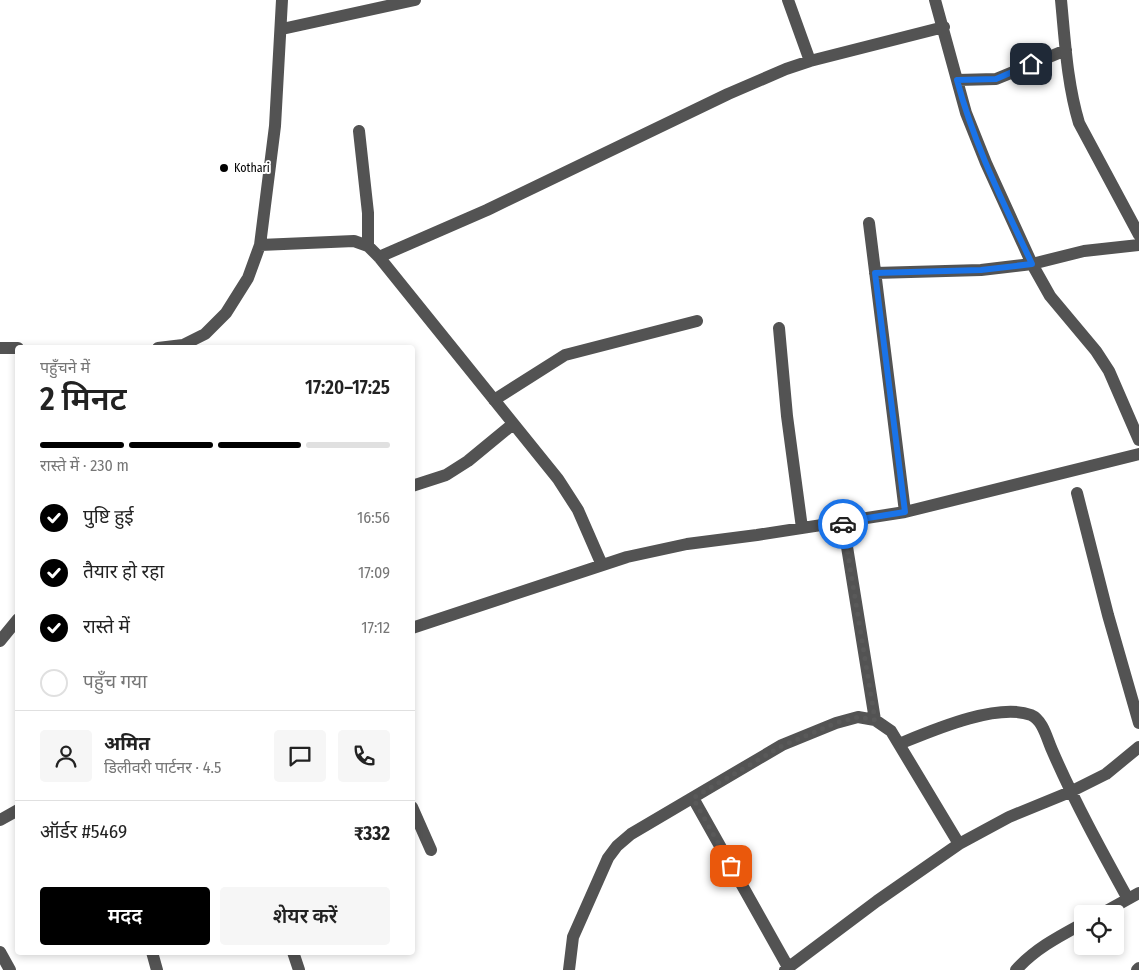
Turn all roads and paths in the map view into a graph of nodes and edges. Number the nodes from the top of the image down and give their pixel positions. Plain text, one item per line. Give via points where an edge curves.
1 (282, 0) edge
2 (415, 0) edge
3 (788, 0) edge
4 (935, 0) edge
5 (1061, 0) edge
6 (944, 27) junction
7 (282, 29) junction
8 (1066, 50) junction
9 (810, 61) junction
10 (957, 80) junction
11 (359, 131) dead end
12 (869, 223) dead end
13 (1139, 235) edge
14 (260, 245) junction
15 (1139, 245) edge
16 (368, 246) junction
17 (379, 257) junction
18 (1032, 264) junction
19 (875, 273) junction
20 (697, 321) dead end
21 (779, 328) dead end
22 (184, 345) edge
23 (0, 348) edge
24 (15, 348) edge
25 (494, 400) junction
26 (513, 424) junction
27 (1139, 440) edge
28 (1139, 454) edge
29 (415, 485) edge
30 (1077, 493) dead end
31 (905, 512) junction
32 (843, 522) junction
33 (802, 528) junction
34 (602, 565) junction
35 (15, 623) edge
36 (415, 627) edge
37 (0, 641) edge
38 (875, 720) junction
39 (1139, 723) edge
40 (899, 744) junction
41 (1139, 747) edge
42 (1070, 792) junction
43 (693, 798) junction
44 (15, 812) edge
45 (415, 814) edge
46 (0, 820) edge
47 (959, 844) junction
48 (431, 850) dead end
49 (1135, 897) edge
50 (1119, 905) edge
51 (1074, 928) edge
52 (0, 952) edge
53 (153, 955) edge
54 (295, 955) edge
55 (787, 969) edge
56 (10, 970) edge
57 (157, 970) edge
58 (299, 970) edge
59 (569, 970) edge
60 (1016, 970) edge

1 - 7 street
2 - 7 street
3 - 9 street
4 - 6 street
5 - 8 street
6 - 9 street
6 - 10 street
7 - 14 street via 275,126
8 - 10 street via 996,79
8 - 13 street via 1073,104 1079,123
9 - 17 street via 728,94 487,210
10 - 18 street via 986,164
11 - 16 street via 368,213
12 - 19 street
14 - 16 street via 354,241
14 - 22 street via 248,278 226,313 205,334
15 - 18 street via 1084,251
16 - 17 street
17 - 25 street
18 - 19 street via 981,270
18 - 27 street via 1050,296 1109,371
19 - 31 street
20 - 25 street via 565,355
21 - 33 street via 786,416
23 - 24 street
25 - 26 street
26 - 29 street via 446,475
26 - 34 street via 558,479 578,510
28 - 31 street
30 - 39 street
31 - 32 street
32 - 33 street
32 - 38 street
33 - 34 street via 687,544
34 - 36 street
35 - 37 street
38 - 40 street via 891,731
38 - 43 street via 858,717 836,723 782,746
40 - 42 street via 940,727 988,714 1016,712 1032,715 1042,725
40 - 47 street
41 - 42 street via 1106,774
42 - 47 street via 1009,817
42 - 49 street
43 - 55 street
43 - 59 street via 631,834 608,858 572,937
44 - 46 street
45 - 48 street
47 - 55 street
49 - 50 street
51 - 60 street via 1044,944
52 - 56 street
53 - 57 street
54 - 58 street

